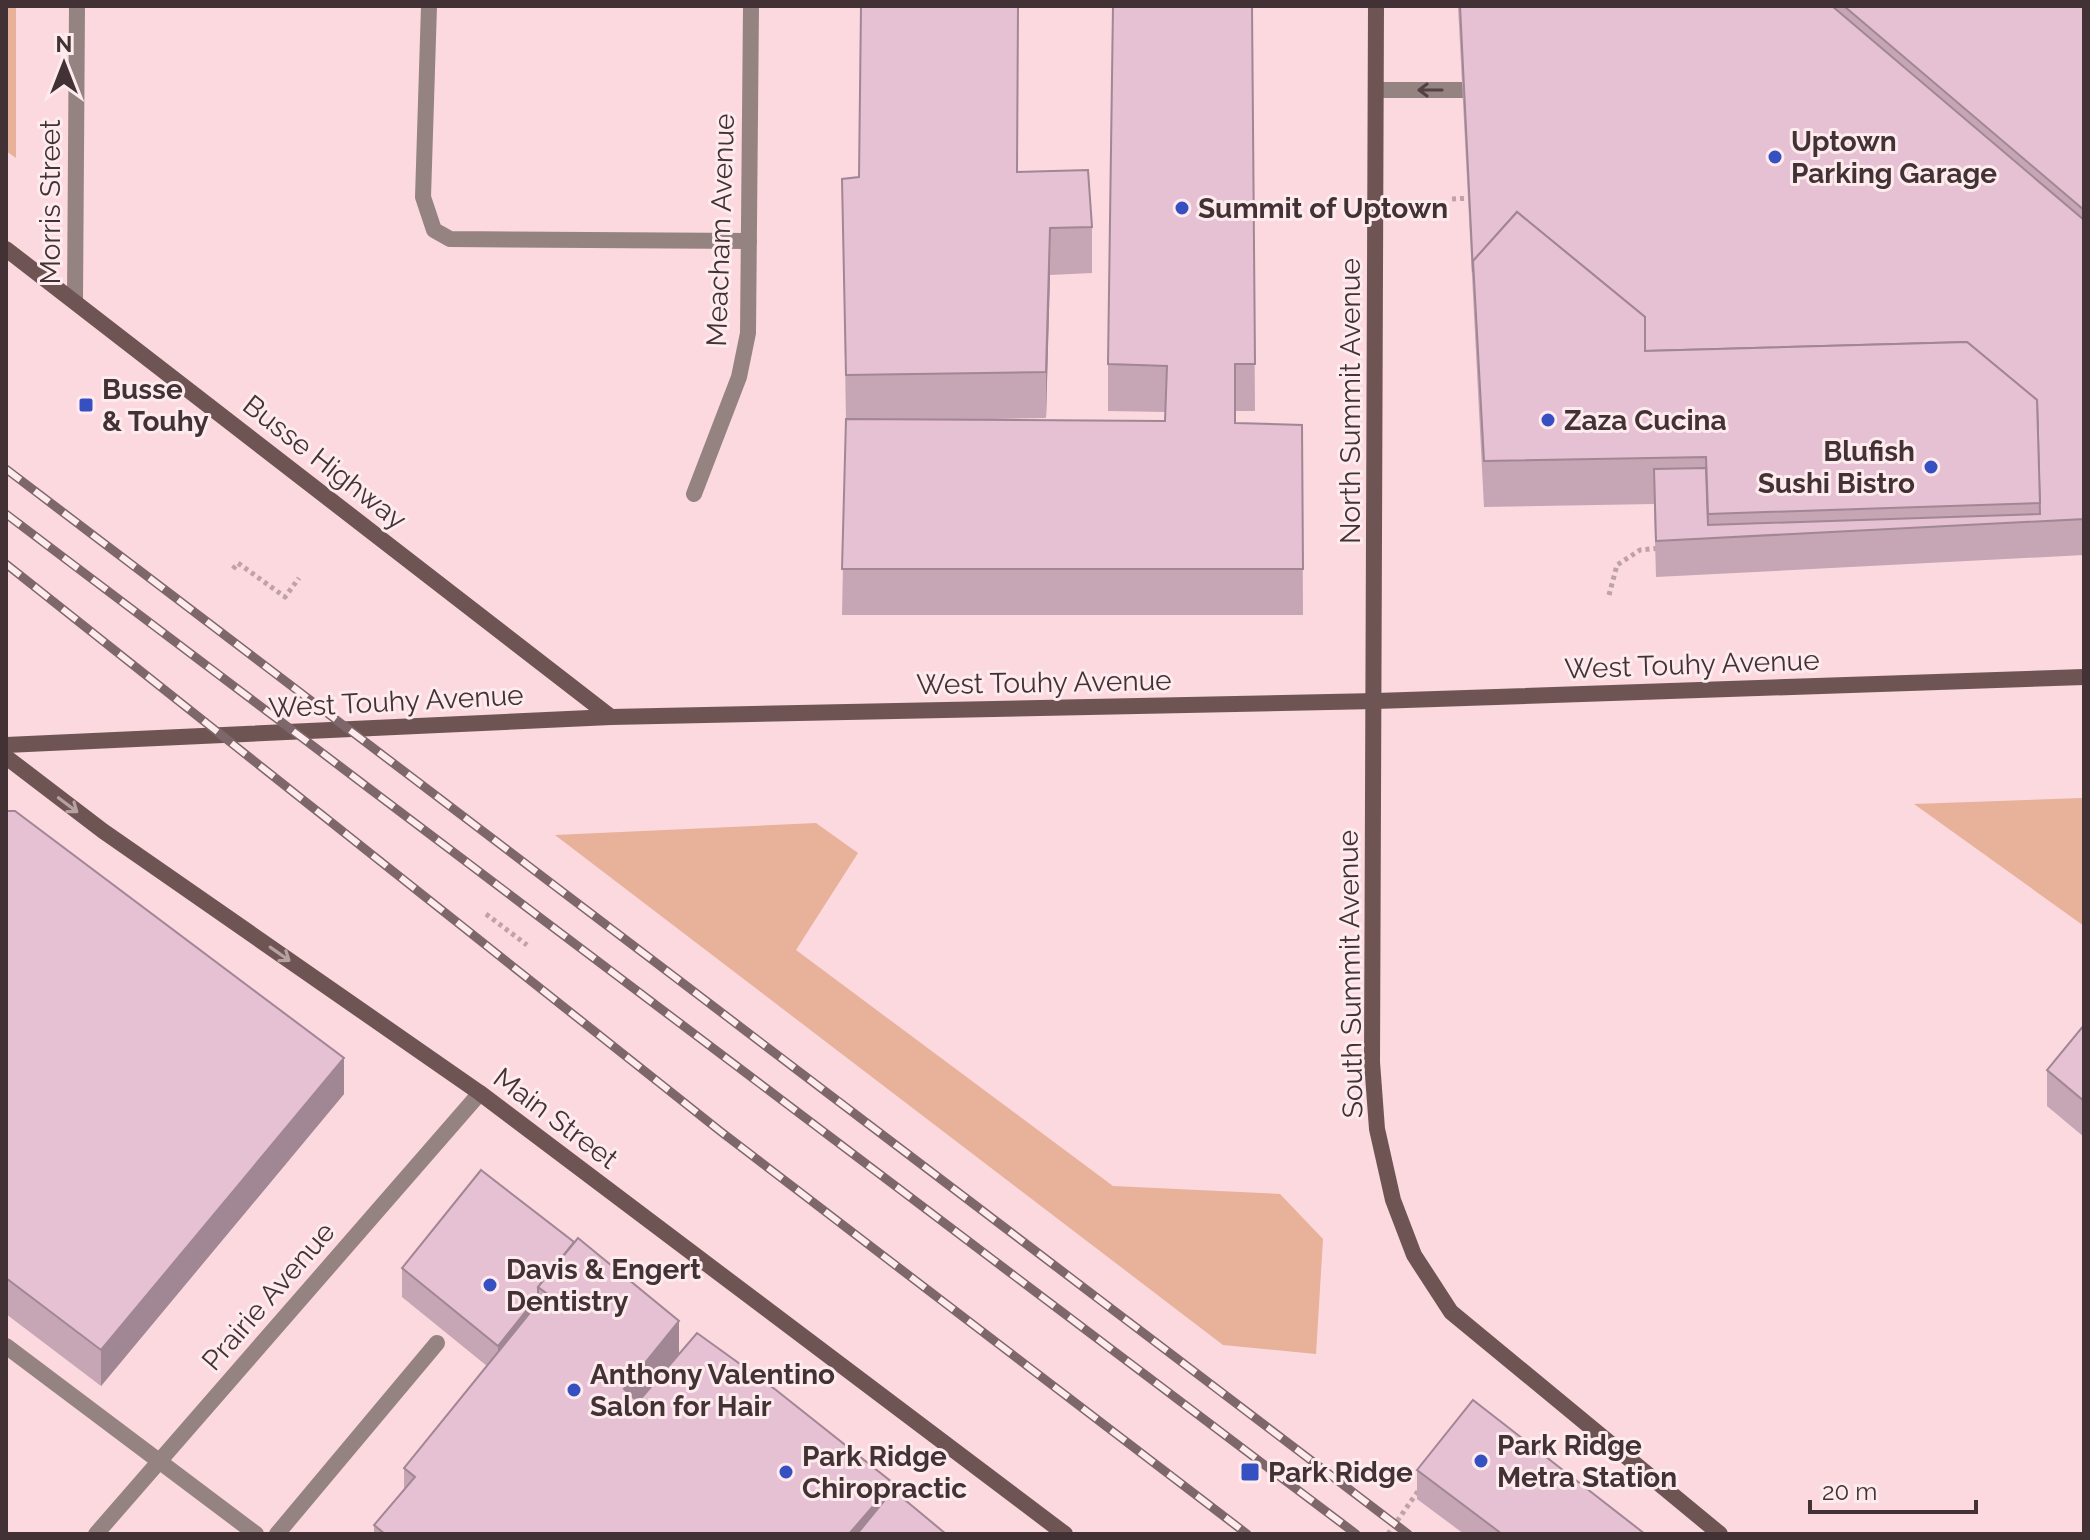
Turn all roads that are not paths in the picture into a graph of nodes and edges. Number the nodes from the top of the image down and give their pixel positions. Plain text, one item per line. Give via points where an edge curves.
1 (77, 6) edge
2 (429, 6) edge
3 (751, 6) edge
4 (1376, 6) edge
5 (1376, 90) junction
6 (1502, 90) edge
7 (749, 241) junction
8 (6, 249) edge
9 (75, 301) junction
10 (694, 494) dead end
11 (2084, 677) edge
12 (1376, 701) junction
13 (611, 717) junction
14 (6, 745) edge
15 (6, 757) edge
16 (480, 1093) junction
17 (437, 1343) dead end
18 (6, 1346) edge
19 (159, 1461) junction
20 (96, 1534) edge
21 (256, 1534) edge
22 (277, 1534) edge
23 (1065, 1534) edge
24 (1720, 1534) edge

1 - 9 street, Morris Street
2 - 7 street via 423,197 434,230 450,239
3 - 7 street, Meacham Avenue
4 - 5 street, North Summit Avenue
6 -> 5 street
5 - 12 street, North Summit Avenue
7 - 10 street, Meacham Avenue via 748,333 739,377
8 - 9 street, Busse Highway
9 - 13 street, Busse Highway
11 - 12 street, West Touhy Avenue
12 - 13 street, West Touhy Avenue
12 - 24 street, South Summit Avenue via 1373,1093 1393,1200 1414,1255 1451,1312
13 - 14 street, West Touhy Avenue
15 -> 16 street, Main Street via 103,831
16 - 19 street, Prairie Avenue
16 - 23 street, Main Street
17 - 22 street
18 - 19 street
19 - 20 street, Prairie Avenue
19 - 21 street

